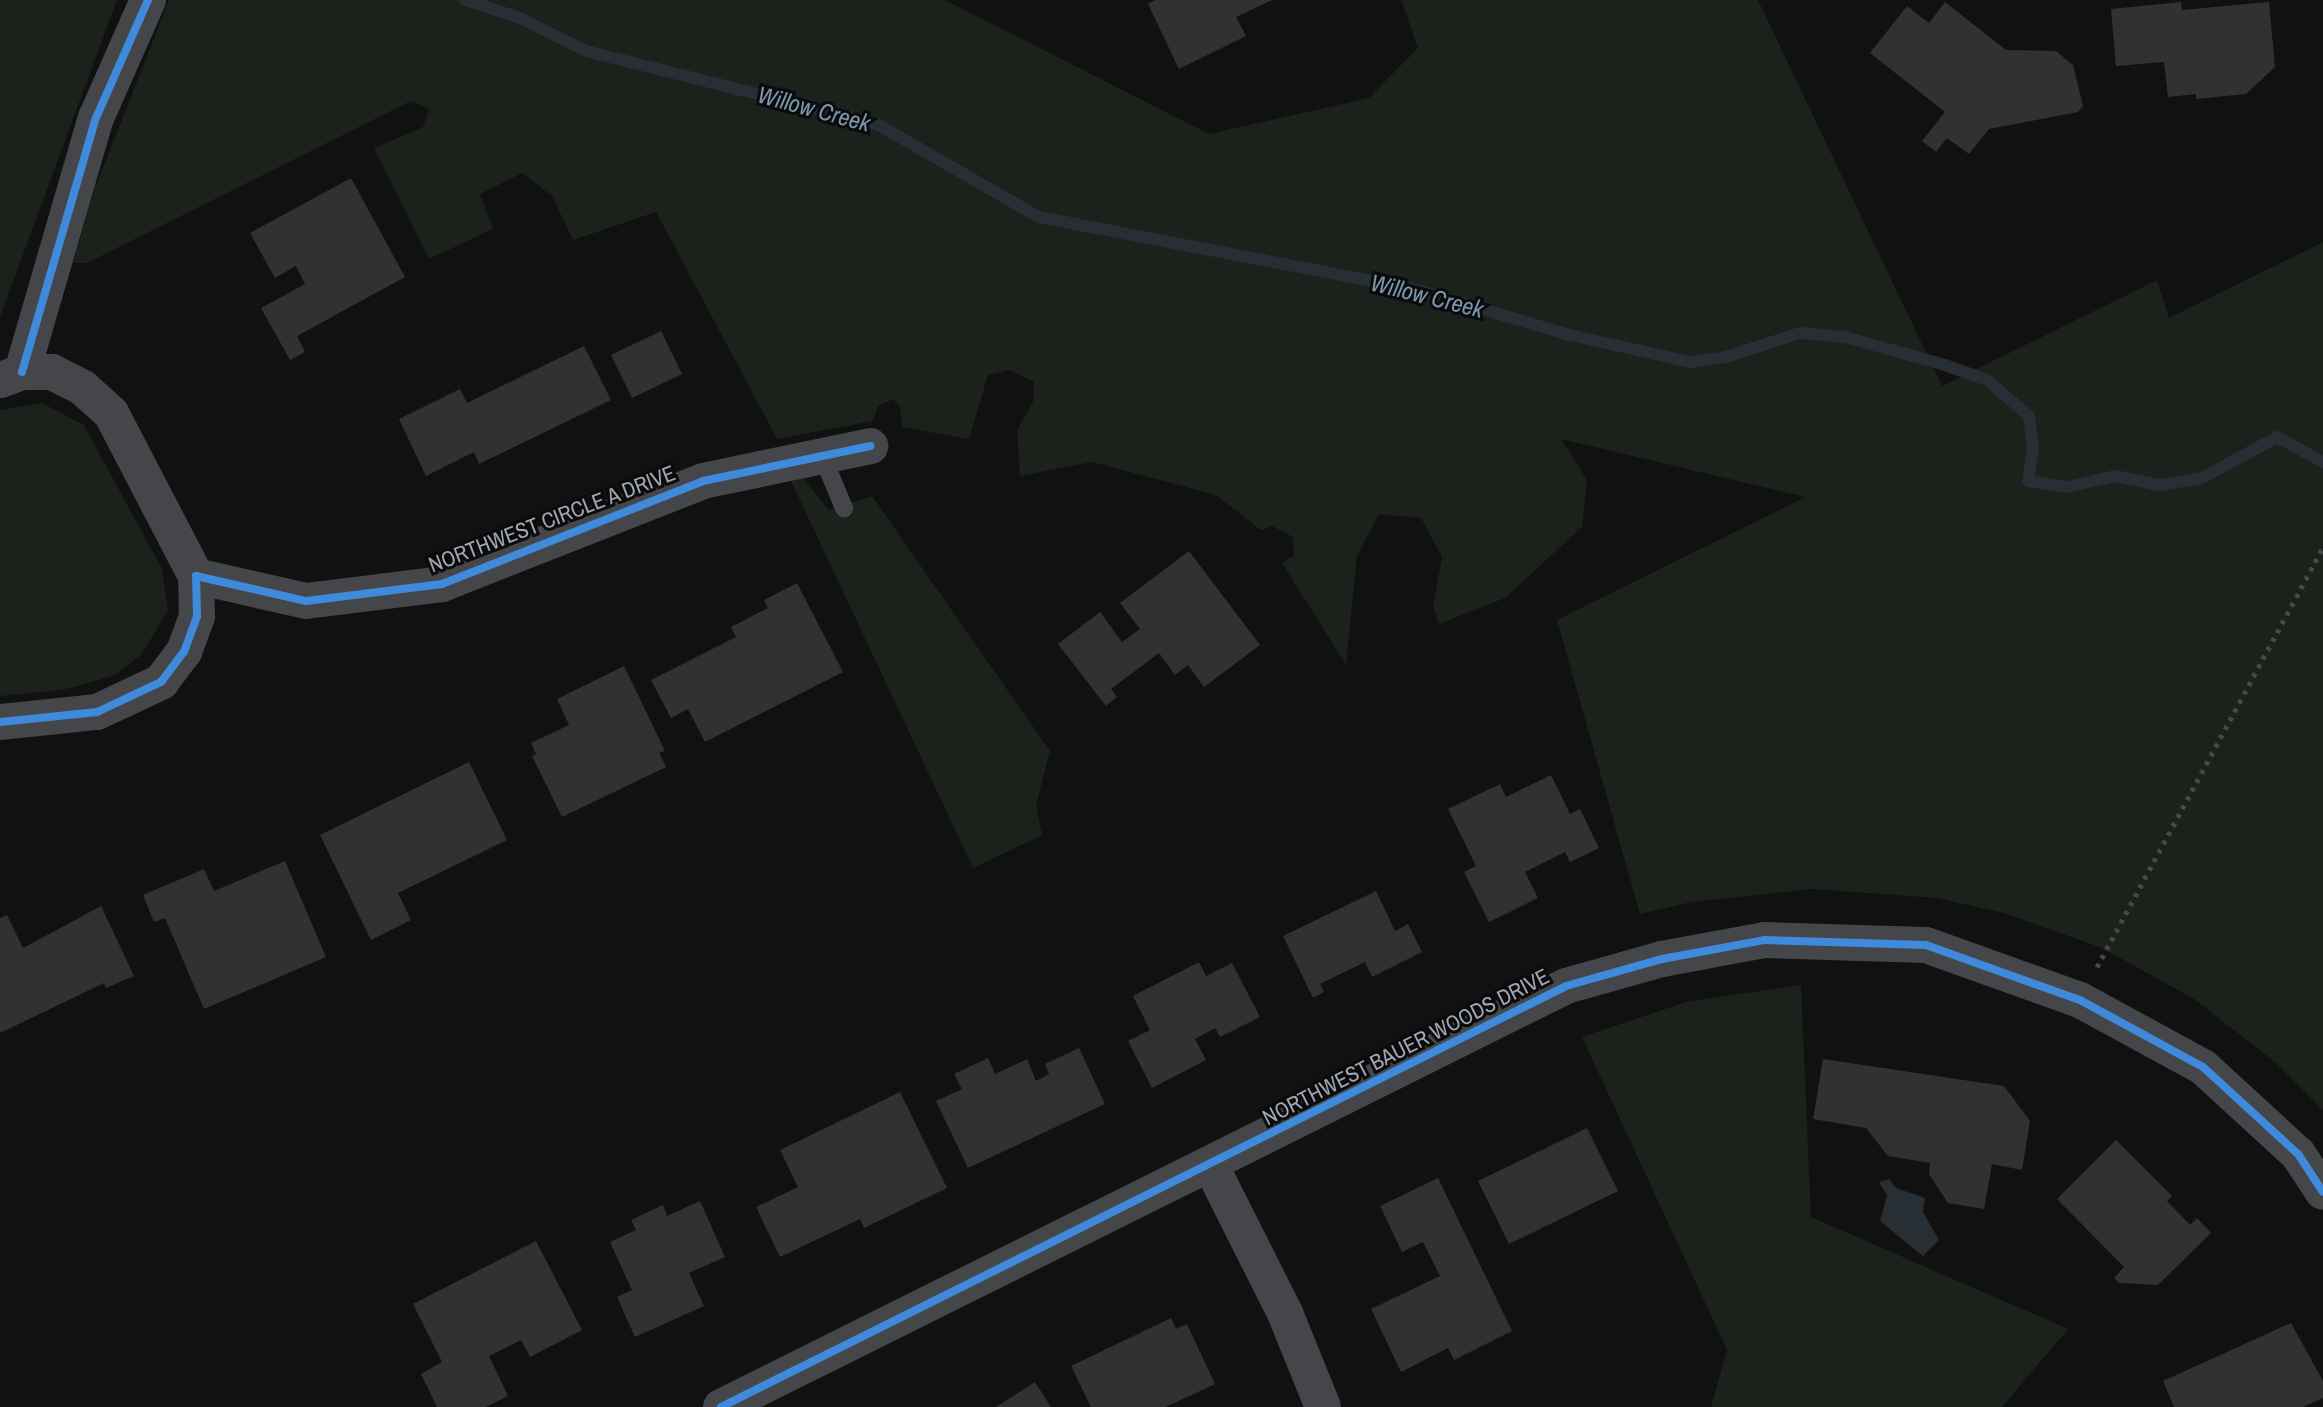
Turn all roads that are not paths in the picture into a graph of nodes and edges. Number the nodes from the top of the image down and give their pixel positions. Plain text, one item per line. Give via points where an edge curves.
1 (148, 0) edge
2 (11, 376) edge
3 (870, 446) dead end
4 (821, 453) junction
5 (844, 508) dead end
6 (196, 576) junction
7 (0, 722) edge
8 (1211, 1166) junction
9 (2323, 1192) edge
10 (721, 1407) edge
11 (1323, 1407) edge

1 - 2 street via 96,118
2 - 6 street via 52,372 83,388 111,413
3 - 4 street, NORTHWEST CIRCLE A DRIVE
4 - 5 lane
4 - 6 street, NORTHWEST CIRCLE A DRIVE via 703,481 442,584 306,601
6 - 7 street via 197,616 184,652 161,682 97,712
8 - 9 street, NORTHWEST BAUER WOODS DRIVE via 1566,986 1715,948 1802,937 1926,945 2080,1000 2203,1067 2298,1154
8 - 10 street, NORTHWEST BAUER WOODS DRIVE
8 - 11 street via 1285,1313

